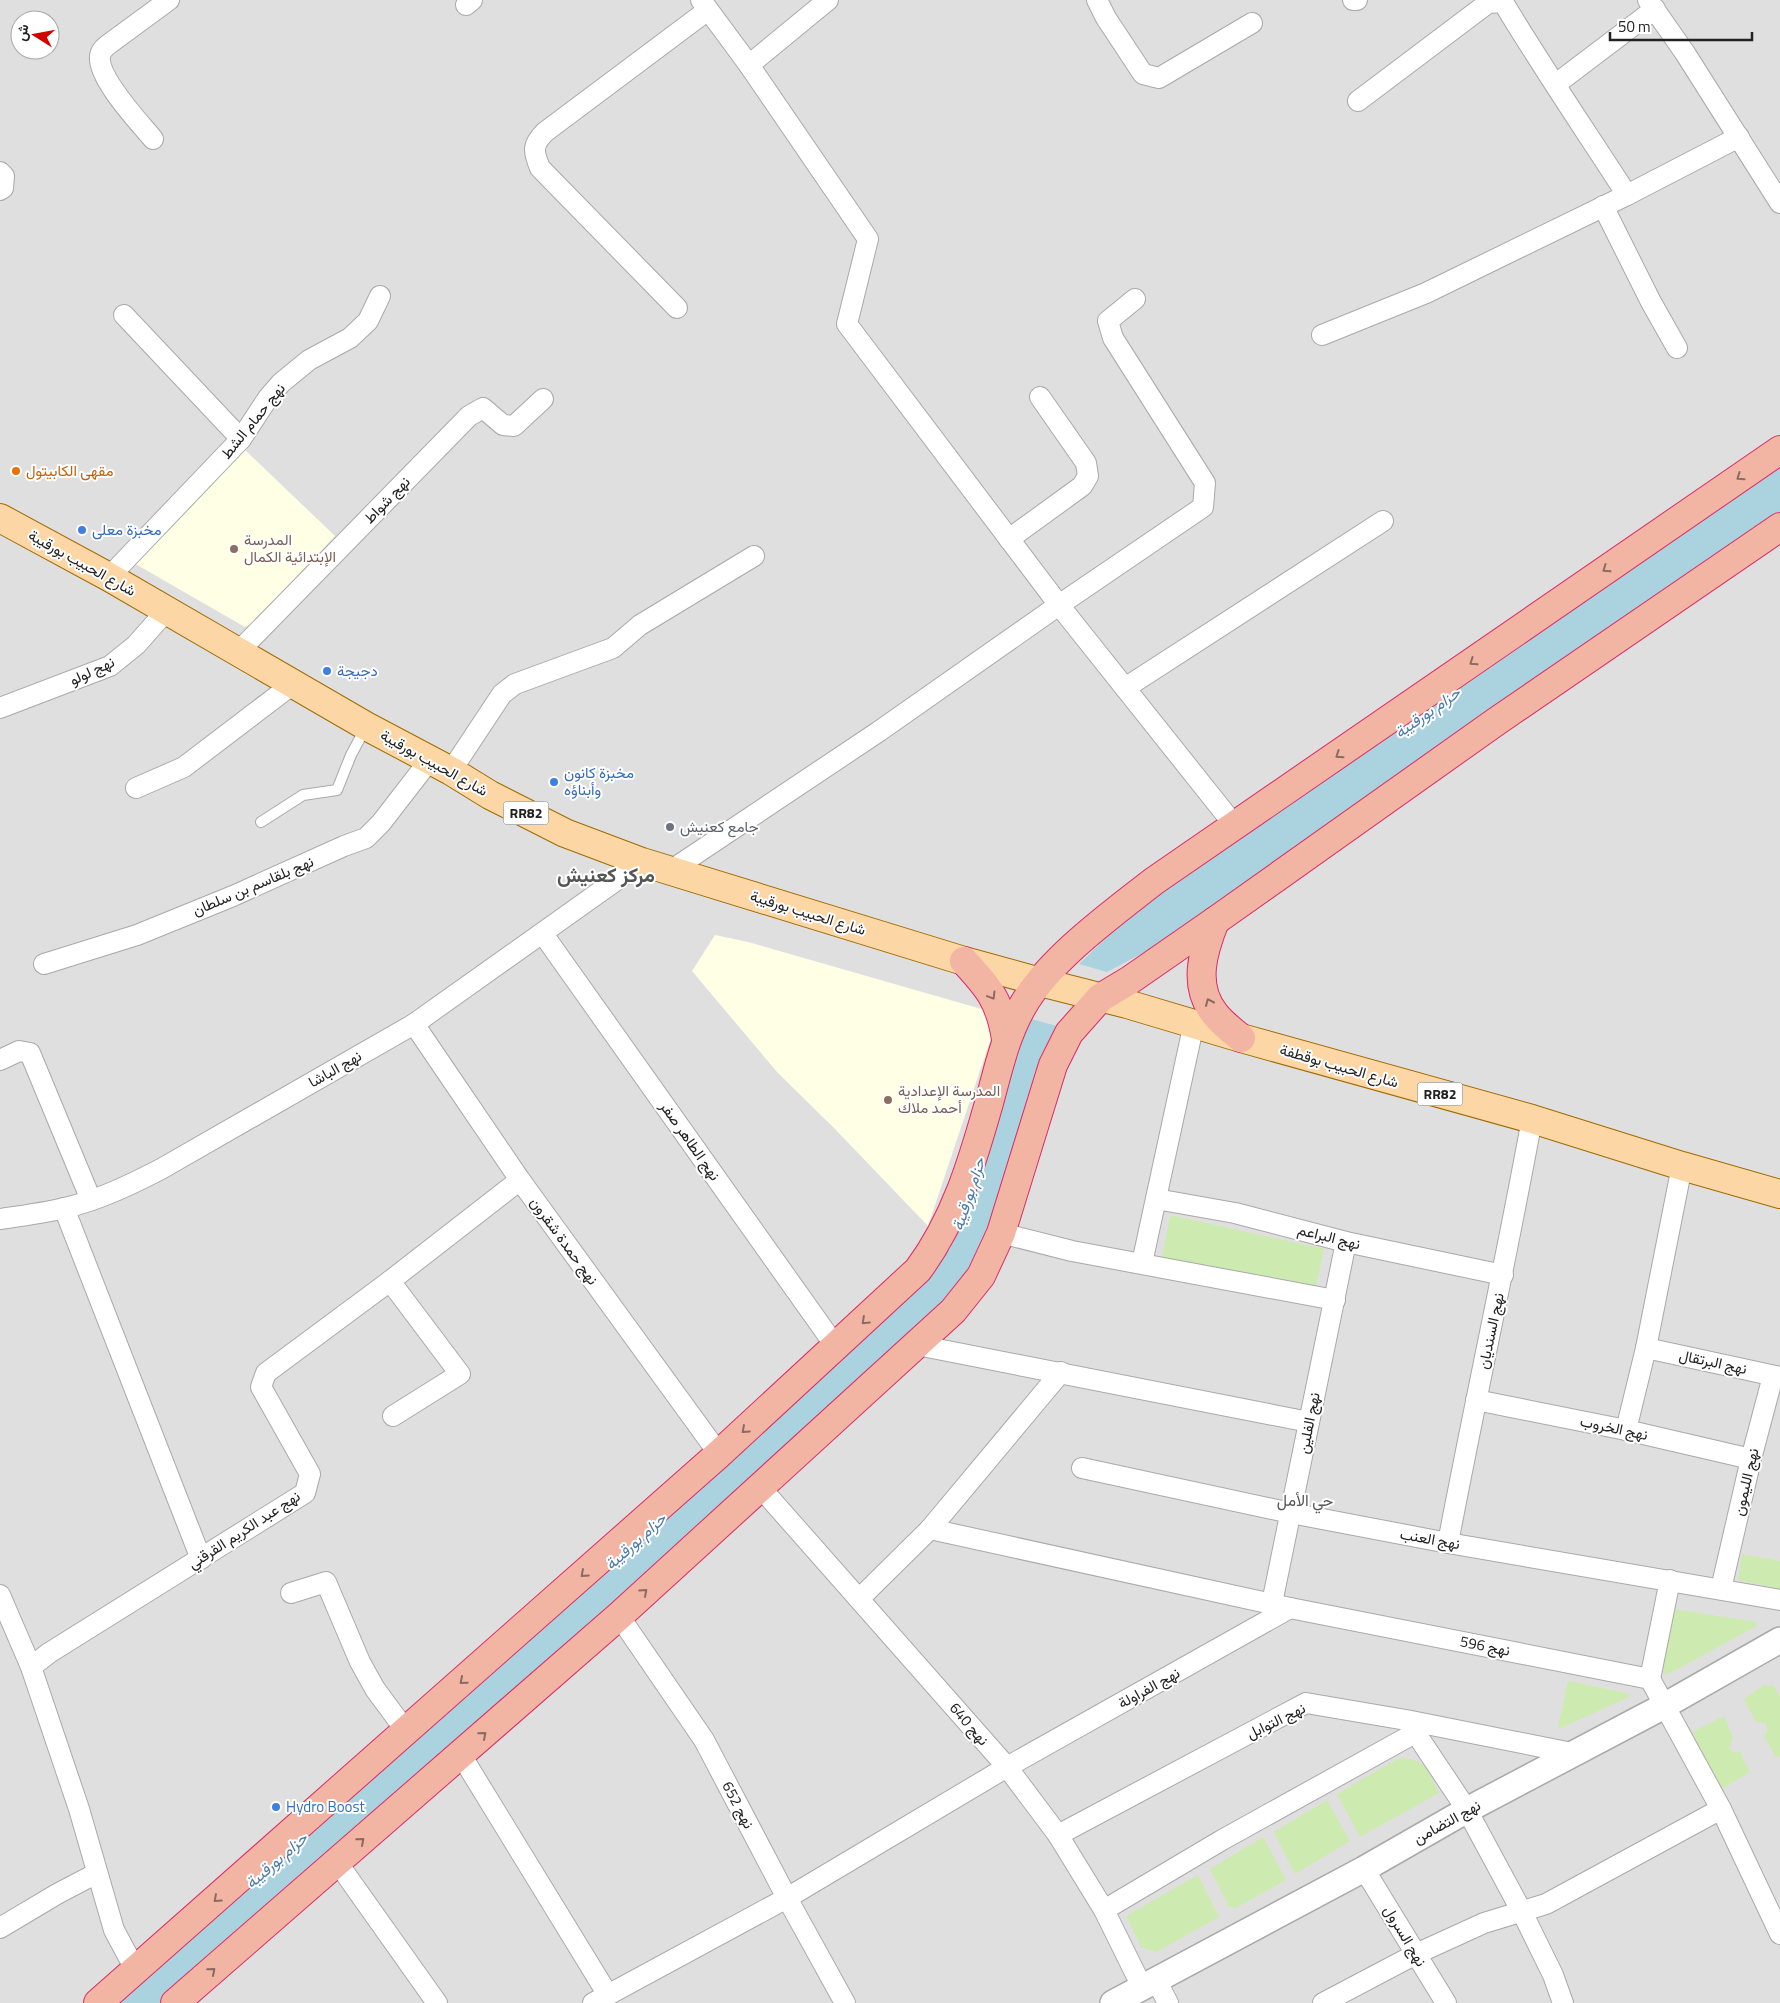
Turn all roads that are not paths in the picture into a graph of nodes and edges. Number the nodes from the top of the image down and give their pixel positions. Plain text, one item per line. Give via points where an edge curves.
1 (169, 0) edge
2 (828, 0) edge
3 (1097, 0) edge
4 (1653, 3) edge
5 (704, 5) edge
6 (1252, 23) dead end
7 (749, 65) junction
8 (1556, 84) junction
9 (1358, 101) dead end
10 (1739, 137) junction
11 (154, 140) dead end
12 (0, 172) edge
13 (0, 190) edge
14 (1626, 195) junction
15 (1780, 203) edge
16 (1603, 206) junction
17 (380, 296) dead end
18 (1135, 299) dead end
19 (677, 308) dead end
20 (124, 315) dead end
21 (1322, 335) dead end
22 (1677, 348) dead end
23 (1040, 397) dead end
24 (543, 399) dead end
25 (241, 439) junction
26 (1780, 450) edge
27 (0, 518) edge
28 (1383, 521) dead end
29 (1780, 528) edge
30 (1009, 539) junction
31 (754, 556) dead end
32 (108, 577) junction
33 (1059, 605) junction
34 (167, 610) junction
35 (239, 652) junction
36 (293, 684) junction
37 (1125, 688) junction
38 (0, 708) edge
39 (366, 726) junction
40 (440, 766) junction
41 (136, 788) dead end
42 (261, 822) dead end
43 (1235, 826) junction
44 (642, 862) junction
45 (670, 872) junction
46 (1215, 921) junction
47 (543, 934) junction
48 (964, 961) junction
49 (44, 964) dead end
50 (1039, 982) junction
51 (1100, 998) junction
52 (1194, 1023) junction
53 (414, 1024) junction
54 (1241, 1038) junction
55 (1006, 1039) junction
56 (0, 1060) edge
57 (1532, 1120) junction
58 (1682, 1166) junction
59 (520, 1180) junction
60 (1780, 1194) edge
61 (1156, 1199) junction
62 (91, 1200) junction
63 (64, 1208) junction
64 (0, 1219) edge
65 (1001, 1233) junction
66 (1346, 1242) junction
67 (1142, 1263) junction
68 (1503, 1275) junction
69 (390, 1281) junction
70 (1334, 1300) junction
71 (917, 1345) junction
72 (836, 1347) junction
73 (1646, 1348) junction
74 (1061, 1372) junction
75 (1776, 1376) edge
76 (1476, 1400) junction
77 (393, 1416) dead end
78 (1309, 1422) junction
79 (1626, 1430) junction
80 (718, 1454) junction
81 (1751, 1459) junction
82 (1082, 1468) dead end
83 (760, 1486) junction
84 (1291, 1513) junction
85 (930, 1528) junction
86 (1448, 1543) junction
87 (201, 1559) junction
88 (1670, 1580) junction
89 (1721, 1589) junction
90 (291, 1592) dead end
91 (0, 1595) edge
92 (859, 1599) junction
93 (1780, 1600) edge
94 (1281, 1605) junction
95 (619, 1616) junction
96 (1778, 1648) edge
97 (31, 1666) junction
98 (1650, 1679) junction
99 (1664, 1706) junction
100 (1411, 1726) junction
101 (406, 1732) junction
102 (1572, 1753) junction
103 (461, 1755) junction
104 (1007, 1768) junction
105 (1721, 1809) junction
106 (1467, 1810) junction
107 (1058, 1835) junction
108 (337, 1862) junction
109 (1364, 1869) junction
110 (97, 1873) junction
111 (787, 1898) junction
112 (1104, 1910) junction
113 (1522, 1912) junction
114 (0, 1928) edge
115 (1780, 1934) edge
116 (1416, 1954) junction
117 (136, 1971) junction
118 (1149, 1983) junction
119 (600, 1999) edge
120 (98, 2003) edge
121 (175, 2003) edge
122 (437, 2003) edge
123 (846, 2003) edge
124 (1113, 2003) edge
125 (1168, 2003) edge
126 (1322, 2003) edge
127 (1446, 2003) edge
128 (1563, 2003) edge

1 - 11 street via 109,44 101,51 100,57 106,80
2 - 7 street
3 - 6 street via 1143,74 1159,78
4 - 8 street
4 - 10 street
5 - 7 street
5 - 19 street via 545,132 536,140 534,149 540,168
7 - 30 street via 868,239 847,324
8 - 9 street via 1503,2 1488,4
8 - 14 street
10 - 14 street
10 - 15 street
12 - 13 street via 4,176
14 - 16 street
16 - 21 street via 1426,293
16 - 22 street via 1650,302
17 - 25 street, نهج حمام الشط via 368,321 350,338 309,360 281,384
18 - 33 street via 1108,321 1113,338 1205,483 1203,508
20 - 25 street
23 - 30 street via 1086,463 1088,476 1082,486
24 - 35 street, نهج شواط via 514,426 503,425 483,408 469,416
25 - 32 street, نهج حمام الشط
26 -> 43 highway
27 - 32 main road, شارع الحبيب بورقيبة / RR82
28 - 37 street
29 - 46 highway via 1498,721
30 - 33 street
31 - 40 street, نهج بلقاسم بن سلطان via 640,625 613,648 514,684
32 - 34 main road, شارع الحبيب بورقيبة / RR82
33 - 37 street
33 - 45 street
34 - 35 main road, شارع الحبيب بورقيبة / RR82
34 - 38 street, نهج لولو via 136,645 110,666
35 - 36 main road, شارع الحبيب بورقيبة / RR82
36 - 39 main road, شارع الحبيب بورقيبة / RR82
36 - 41 street via 184,767
37 - 43 street
39 - 40 main road, شارع الحبيب بورقيبة / RR82
39 - 42 lane via 337,790 304,795
40 - 44 main road, شارع الحبيب بورقيبة / RR82 via 565,833
40 - 49 street, نهج بلقاسم بن سلطان via 366,838 137,935
43 - 50 highway via 1154,881 1058,961
44 - 45 main road, شارع الحبيب بورقيبة / RR82
44 - 47 street, نهج الباشا
45 - 48 main road, شارع الحبيب بورقيبة / RR82
46 - 51 highway
54 -> 46 highway via 1213,1012 1204,991 1204,949
47 - 53 street, نهج الباشا
47 - 72 street, نهج الطاهر صفر
48 - 50 main road, شارع الحبيب بورقيبة / RR82
48 -> 55 highway via 994,997 1003,1017
50 - 51 main road, شارع الحبيب بورقيبة / RR82
50 - 55 highway
51 - 52 main road, شارع الحبيب بوقطفة / RR82
51 - 65 highway via 1069,1033 1053,1064
52 - 54 main road, شارع الحبيب بوقطفة / RR82
52 - 61 street
53 - 59 street, نهج حمدة شقرون
53 - 62 street, نهج الباشا via 161,1170
54 - 57 main road, شارع الحبيب بوقطفة / RR82
55 -> 72 highway via 969,1170 940,1238 918,1270
56 - 62 street via 19,1051 30,1053
57 - 58 main road, شارع الحبيب بوقطفة / RR82
57 - 68 street, نهج السنديان
58 - 60 main road, شارع الحبيب بوقطفة / RR82
58 - 73 street
59 - 69 street, نهج عبد الكريم القرقني
59 - 80 street, نهج حمدة شقرون
61 - 66 street, نهج البراعم via 1236,1213
61 - 67 street
62 - 63 street, نهج الباشا
63 - 64 street, نهج الباشا
63 - 87 street
65 - 67 street via 1072,1251
65 - 71 highway via 980,1276 953,1311
66 - 68 street, نهج البراعم
66 - 70 street, نهج الفلين
67 - 70 street
68 - 76 street, نهج السنديان
69 - 77 street via 460,1374
69 - 87 street, نهج عبد الكريم القرقني via 266,1373 261,1387 310,1474 305,1493
70 - 78 street, نهج الفلين
71 - 74 street
71 - 83 highway
72 -> 80 highway
73 - 75 street, نهج البرتقال
73 - 79 street
74 - 78 street
74 - 85 street
75 - 81 street, نهج الليمون
76 - 79 street, نهج الخروب
76 - 86 street, نهج السنديان
78 - 84 street, نهج الفلين
79 - 81 street, نهج الخروب
80 -> 101 highway
81 - 89 street, نهج الليمون
82 - 84 street, نهج العنب
83 - 92 street, نهج 640
95 -> 83 highway
84 - 86 street, نهج العنب
84 - 94 street, نهج الفلين
85 - 92 street
85 - 94 street, نهج 596
86 - 88 street, نهج العنب
87 - 97 street, نهج عبد الكريم القرقني
88 - 89 street, نهج العنب
88 - 98 street
89 - 93 street, نهج العنب
90 - 101 street via 326,1582 360,1662
91 - 97 street
92 - 104 street, نهج 640
94 - 98 street, نهج 596
94 - 104 street, نهج الفراولة
103 -> 95 highway
95 - 111 street, نهج 652 via 704,1740
96 - 99 street, نهج التضامن
97 - 110 street
98 - 99 street
99 - 102 street, نهج التضامن
99 - 105 street
100 - 102 street, نهج التوابل
100 - 106 street
100 - 107 street, نهج التوابل via 1306,1703
100 - 112 street
101 -> 117 highway
102 - 106 street, نهج التضامن
108 -> 103 highway
103 - 119 street
104 - 107 street, نهج 640
104 - 111 street, نهج الفراولة
105 - 113 street via 1546,1904
105 - 115 street
106 - 109 street, نهج التضامن
106 - 113 street
107 - 112 street, نهج 640
121 -> 108 highway
108 - 122 street
109 - 116 street, نهج السرول
109 - 118 street, نهج التضامن
110 - 114 street
110 - 117 street via 114,1930
111 - 119 street, نهج الفراولة
111 - 123 street, نهج 652
112 - 118 street, نهج 640
113 - 116 street via 1484,1922
113 - 128 street
116 - 126 street
116 - 127 street, نهج السرول
117 - 120 highway
118 - 124 street, نهج التضامن
118 - 125 street, نهج 640

